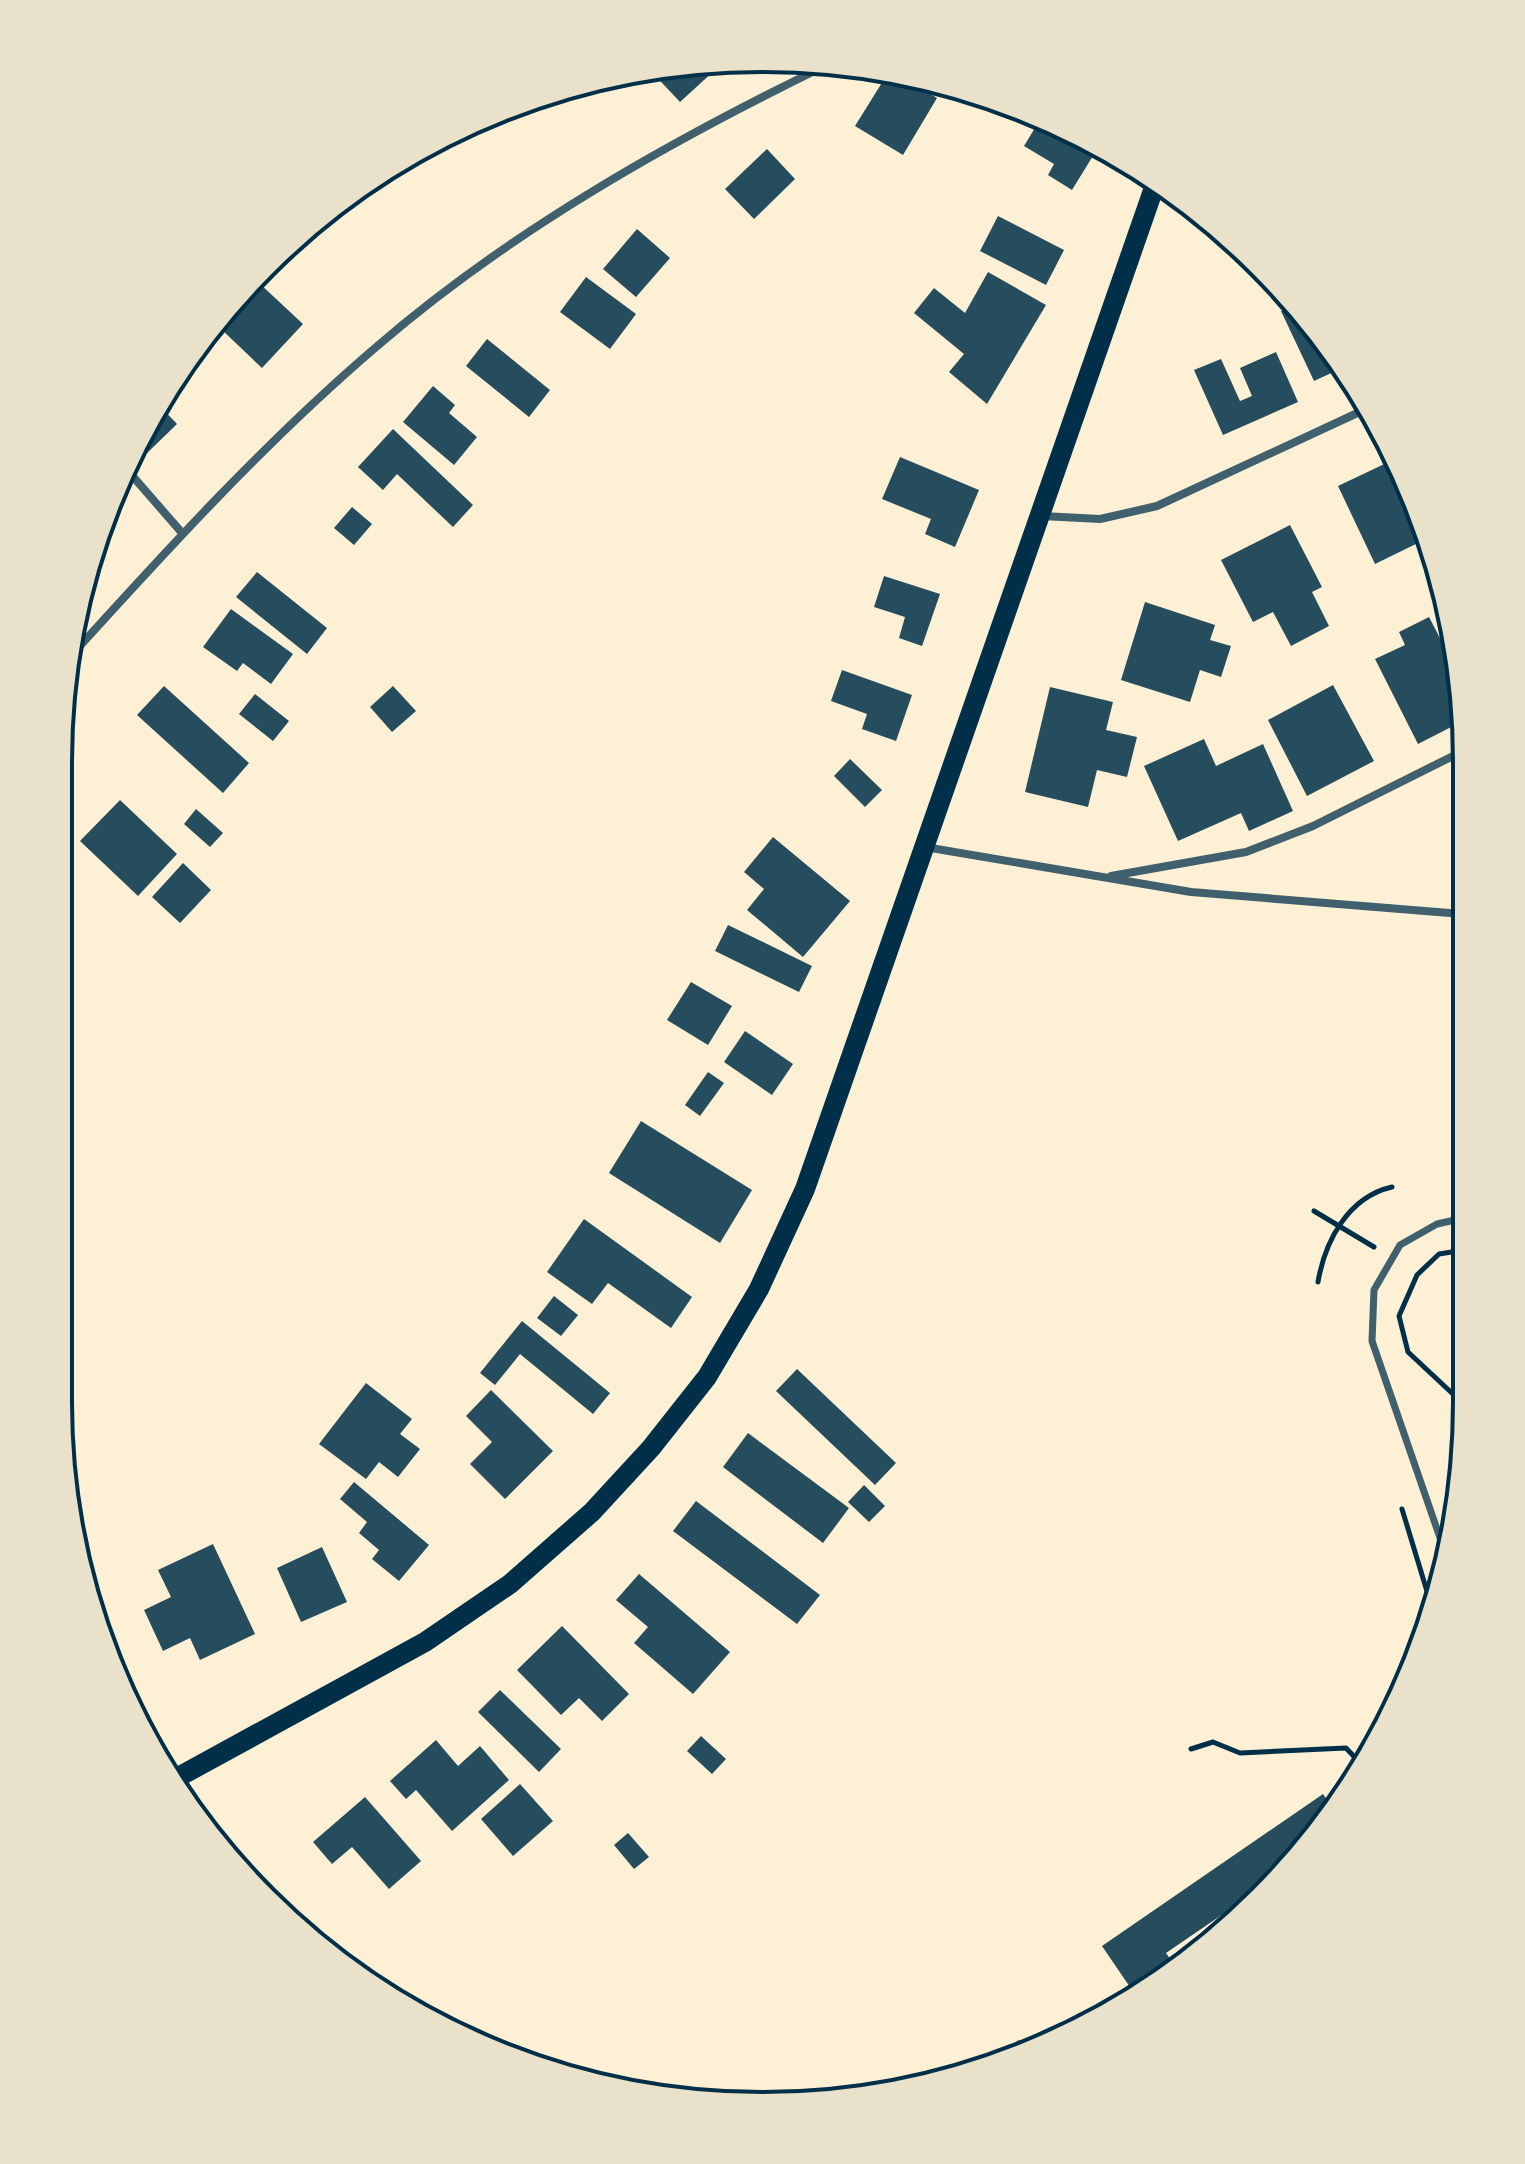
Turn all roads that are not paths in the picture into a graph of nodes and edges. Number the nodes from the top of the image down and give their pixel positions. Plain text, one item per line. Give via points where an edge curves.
1 (810, 73) edge
2 (1152, 193) edge
3 (1358, 413) edge
4 (134, 478) edge
5 (1038, 516) junction
6 (183, 534) junction
7 (83, 643) edge
8 (1453, 756) edge
9 (925, 847) junction
10 (1103, 877) junction
11 (1453, 913) edge
12 (1453, 1220) edge
13 (1440, 1537) edge
14 (182, 1775) edge

1 - 6 street via 605,184 473,271 376,347 255,458
2 - 5 main road
3 - 5 street via 1157,506 1100,519
4 - 6 street
5 - 9 main road
6 - 7 street
8 - 10 street via 1313,826 1246,852
9 - 10 street
9 - 14 main road via 805,1189 759,1289 715,1364 651,1448 592,1512 510,1584 425,1642
10 - 11 street via 1191,892
12 - 13 street via 1400,1245 1374,1290 1372,1341

